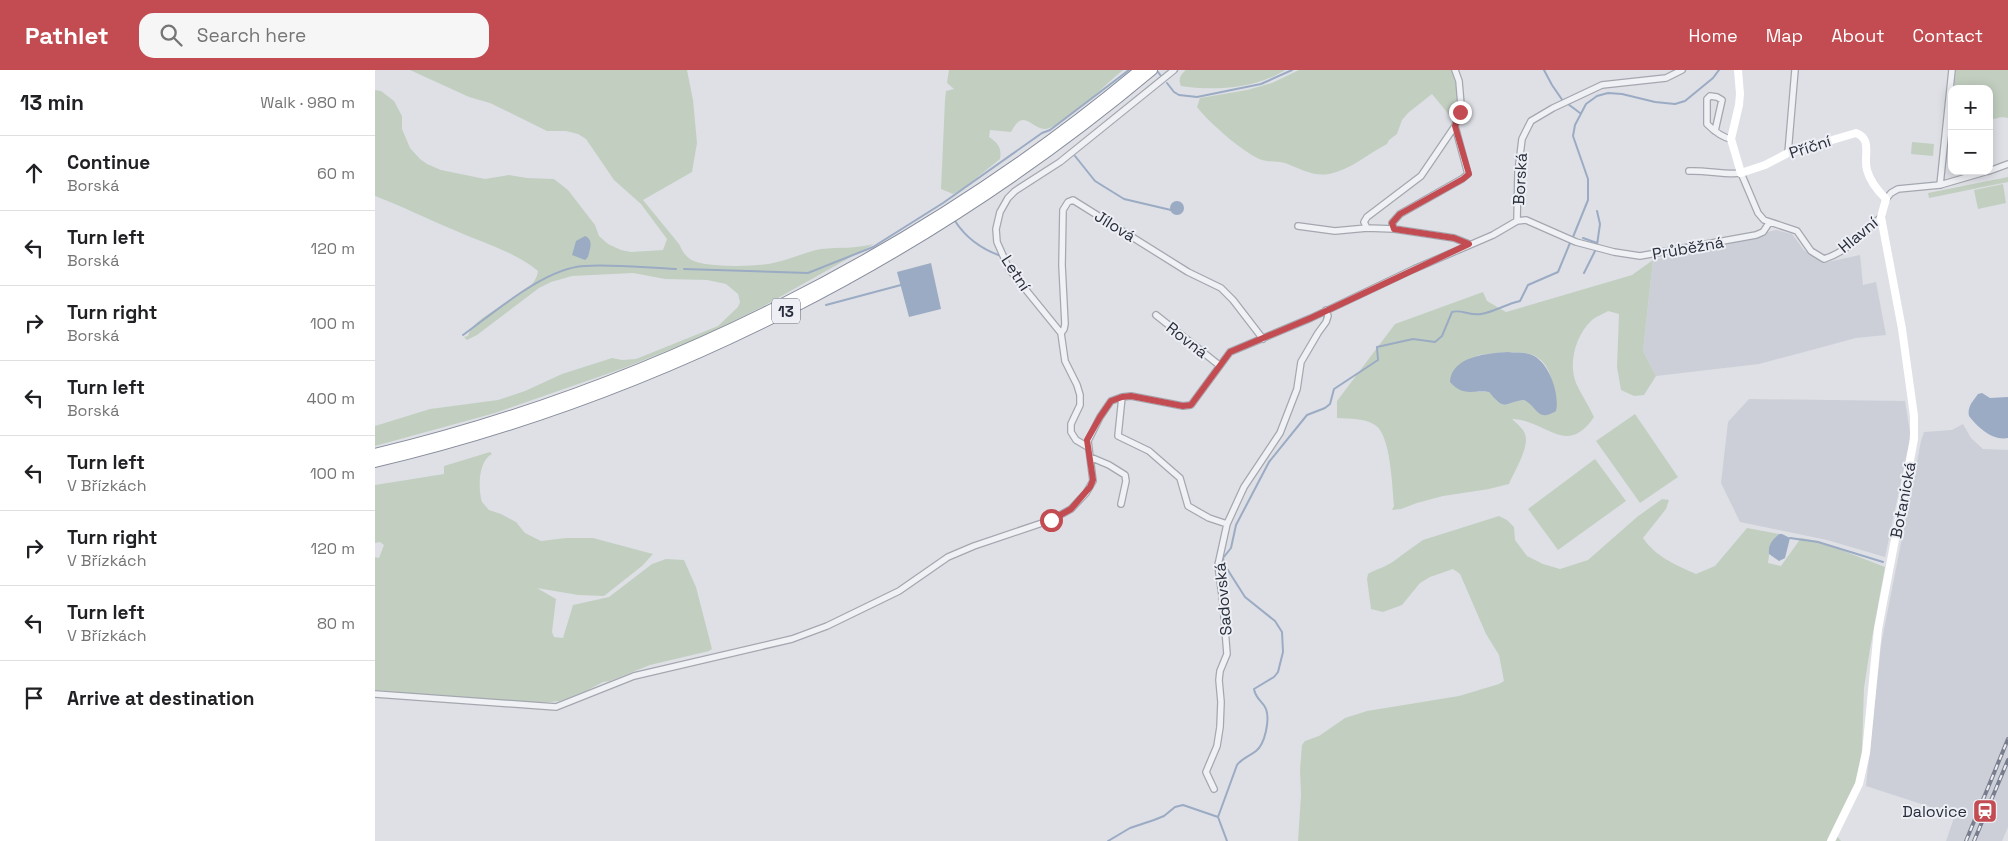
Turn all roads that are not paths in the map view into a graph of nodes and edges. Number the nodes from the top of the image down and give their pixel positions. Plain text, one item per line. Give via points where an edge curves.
1 (1140, 70) edge
2 (1152, 70) edge
3 (1174, 70) edge
4 (1455, 70) edge
5 (1682, 70) edge
6 (1738, 70) edge
7 (1795, 70) edge
8 (1952, 70) edge
9 (1455, 126) junction
10 (1715, 131) junction
11 (1731, 139) junction
12 (1788, 153) junction
13 (2008, 164) edge
14 (1993, 169) edge
15 (1689, 171) dead end
16 (1741, 173) junction
17 (1974, 175) edge
18 (1940, 185) junction
19 (1886, 199) junction
20 (1881, 217) junction
21 (1517, 222) junction
22 (1769, 223) junction
23 (1298, 226) dead end
24 (1367, 228) junction
25 (1394, 229) junction
26 (1469, 244) junction
27 (1326, 310) junction
28 (1156, 315) dead end
29 (1061, 333) junction
30 (1263, 340) junction
31 (1219, 365) junction
32 (1122, 397) junction
33 (1088, 447) junction
34 (375, 454) edge
35 (1090, 457) junction
36 (375, 462) edge
37 (1121, 504) dead end
38 (1227, 524) junction
39 (375, 694) edge
40 (1214, 789) dead end
41 (1836, 830) junction
42 (1826, 841) edge
43 (1831, 841) edge

1 - 34 highway, 13 via 1052,139 957,204 873,255 784,303 685,349 582,390 459,431
2 - 36 highway, 13 via 1104,111 961,211 789,310 690,356 584,398 461,439
3 - 29 street, Letní via 1059,162 1015,191 1000,212 996,229 1003,256 1020,284
4 - 9 street via 1461,106
5 - 21 street, Borská via 1666,78 1602,85 1531,121 1523,139 1518,172
6 - 11 street via 1740,94
7 - 12 street
8 - 18 street
9 - 24 street via 1421,176 1367,217
9 - 25 street via 1469,174 1400,214 1392,223
10 - 10 street via 1721,100 1710,96 1707,99 1707,124
10 - 11 street
11 - 16 street
12 - 16 street, Příční
12 - 19 street, Příční via 1856,133 1862,135 1866,141 1866,169 1871,182
13 - 14 street, Hlavní
15 - 16 street, Příční
16 - 22 street via 1758,213
17 - 18 street, Hlavní
18 - 19 street, Hlavní via 1898,189
19 - 20 street, Hlavní
20 - 22 street, Hlavní via 1843,250 1824,259 1811,252 1797,231
20 - 41 street, Botanická via 1902,329 1915,434 1878,629 1866,753 1859,784
21 - 22 street, Průběžná via 1526,220 1576,242 1640,256 1756,235
21 - 26 street, Borská
23 - 24 street via 1335,231
24 - 25 street
25 - 26 street via 1454,238
26 - 27 street, Borská
27 - 30 street, Borská
27 - 38 street, Sadovská via 1326,322 1301,362 1297,389 1280,433 1245,486
28 - 31 street, Rovná
29 - 30 street, Jílová via 1065,324 1063,210 1073,200 1188,272 1221,288
29 - 33 street via 1065,362 1080,395 1071,432 1076,440
30 - 31 street, Borská via 1230,352
31 - 32 street, Borská via 1191,405
32 - 33 street via 1111,401 1100,417 1087,440
32 - 38 street via 1118,436 1149,451 1180,478 1188,506
33 - 35 street
35 - 37 street via 1125,475
35 - 39 street via 1093,480 1071,509 1051,520 948,557 899,591 827,626 792,638 634,676 556,707
38 - 40 street, Sadovská via 1217,565 1227,654 1219,680 1221,702 1217,746 1206,772
41 - 42 street
41 - 43 street, Botanická

